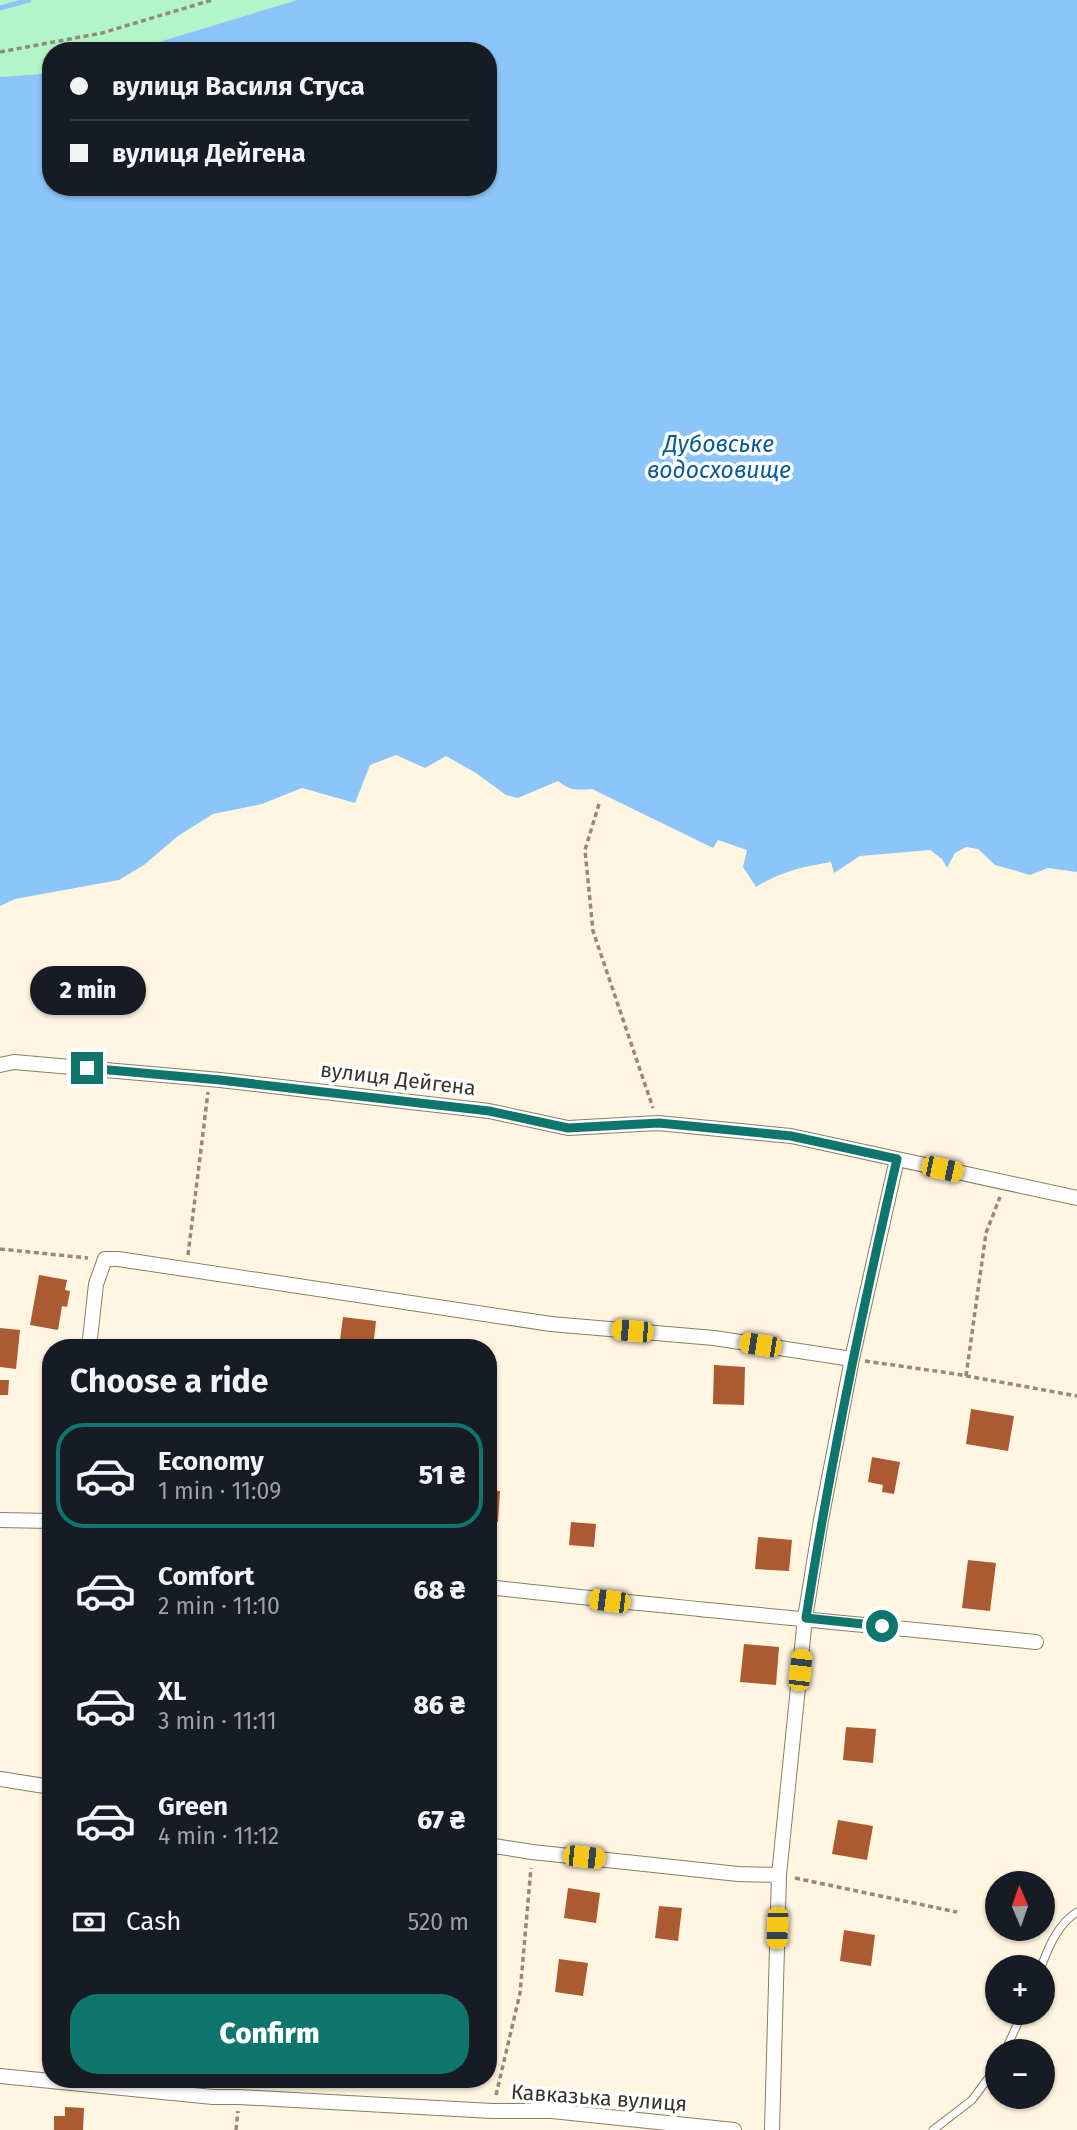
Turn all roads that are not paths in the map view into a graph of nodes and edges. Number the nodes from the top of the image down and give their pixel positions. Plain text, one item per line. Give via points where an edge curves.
1 (0, 1065) edge
2 (897, 1159) junction
3 (1077, 1198) edge
4 (90, 1339) edge
5 (852, 1359) junction
6 (0, 1520) edge
7 (42, 1521) edge
8 (497, 1588) edge
9 (806, 1618) junction
10 (1036, 1642) dead end
11 (0, 1779) edge
12 (42, 1786) edge
13 (497, 1846) edge
14 (779, 1875) junction
15 (1077, 1912) edge
16 (1046, 1955) edge
17 (0, 2076) edge
18 (42, 2080) edge
19 (985, 2082) edge
20 (121, 2088) edge
21 (734, 2130) edge
22 (772, 2130) edge
23 (933, 2130) edge

1 - 2 street, вулиця Дейгена via 13,1062 210,1080 489,1111 568,1128 659,1123 791,1136
2 - 3 street, вулиця Дейгена
2 - 5 street
4 - 5 street via 96,1284 105,1259 551,1324 714,1338
5 - 9 street
6 - 7 street
8 - 9 street
9 - 10 street
9 - 14 street
11 - 12 street
13 - 14 street
14 - 22 street
15 - 16 lane via 1064,1921
17 - 18 street, Кавказька вулиця
19 - 23 lane via 972,2100
20 - 21 street, Кавказька вулиця via 212,2097 552,2110

